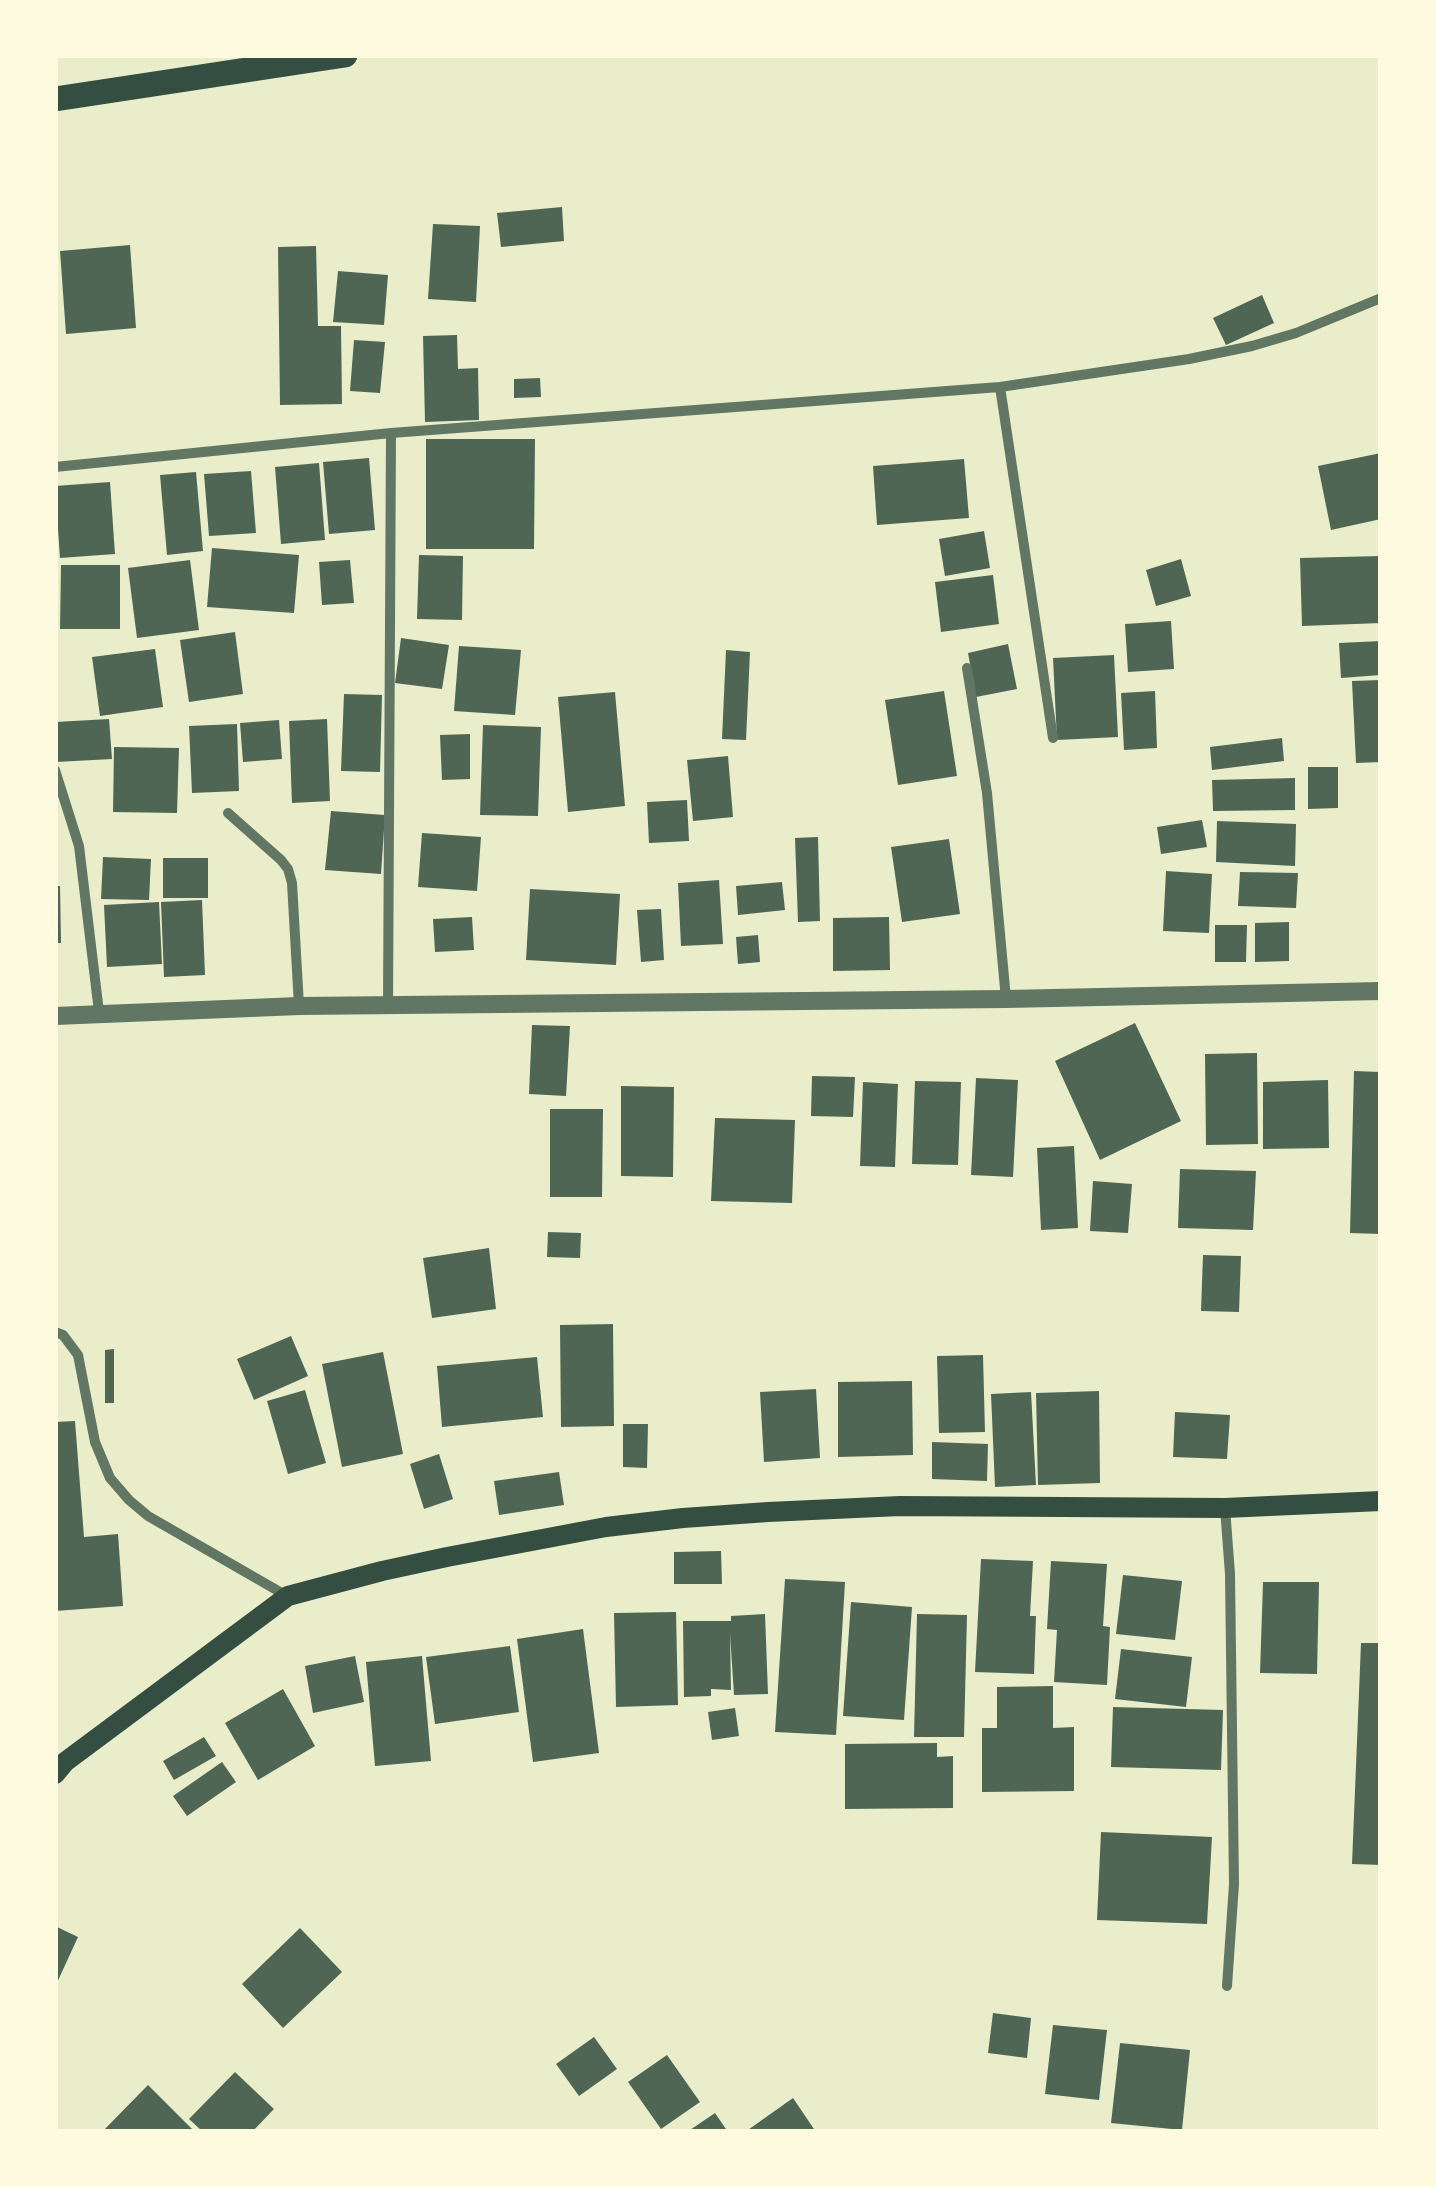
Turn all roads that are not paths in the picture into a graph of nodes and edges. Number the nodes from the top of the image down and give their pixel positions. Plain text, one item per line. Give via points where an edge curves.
1 (344, 55) edge
2 (55, 99) edge
3 (1381, 298) edge
4 (1000, 387) junction
5 (391, 433) junction
6 (55, 467) edge
7 (967, 668) dead end
8 (1053, 738) dead end
9 (55, 770) edge
10 (228, 814) dead end
11 (1381, 991) edge
12 (1006, 999) junction
13 (299, 1006) junction
14 (388, 1006) junction
15 (99, 1012) junction
16 (55, 1016) edge
17 (55, 1332) edge
18 (1381, 1501) edge
19 (1225, 1508) junction
20 (288, 1596) junction
21 (58, 1763) edge
22 (1227, 1986) dead end

1 - 2 main road
3 - 4 street via 1252,346
4 - 5 street
4 - 8 street
5 - 6 street
5 - 14 street
7 - 12 street via 987,793
9 - 15 street via 79,846
10 - 13 street via 288,869
11 - 12 street
12 - 14 street
13 - 14 street
13 - 15 street
15 - 16 street
17 - 20 street via 78,1355 95,1442 128,1500
18 - 19 main road
19 - 20 main road via 900,1506 683,1518 447,1557
19 - 22 street via 1234,1884
20 - 21 main road

